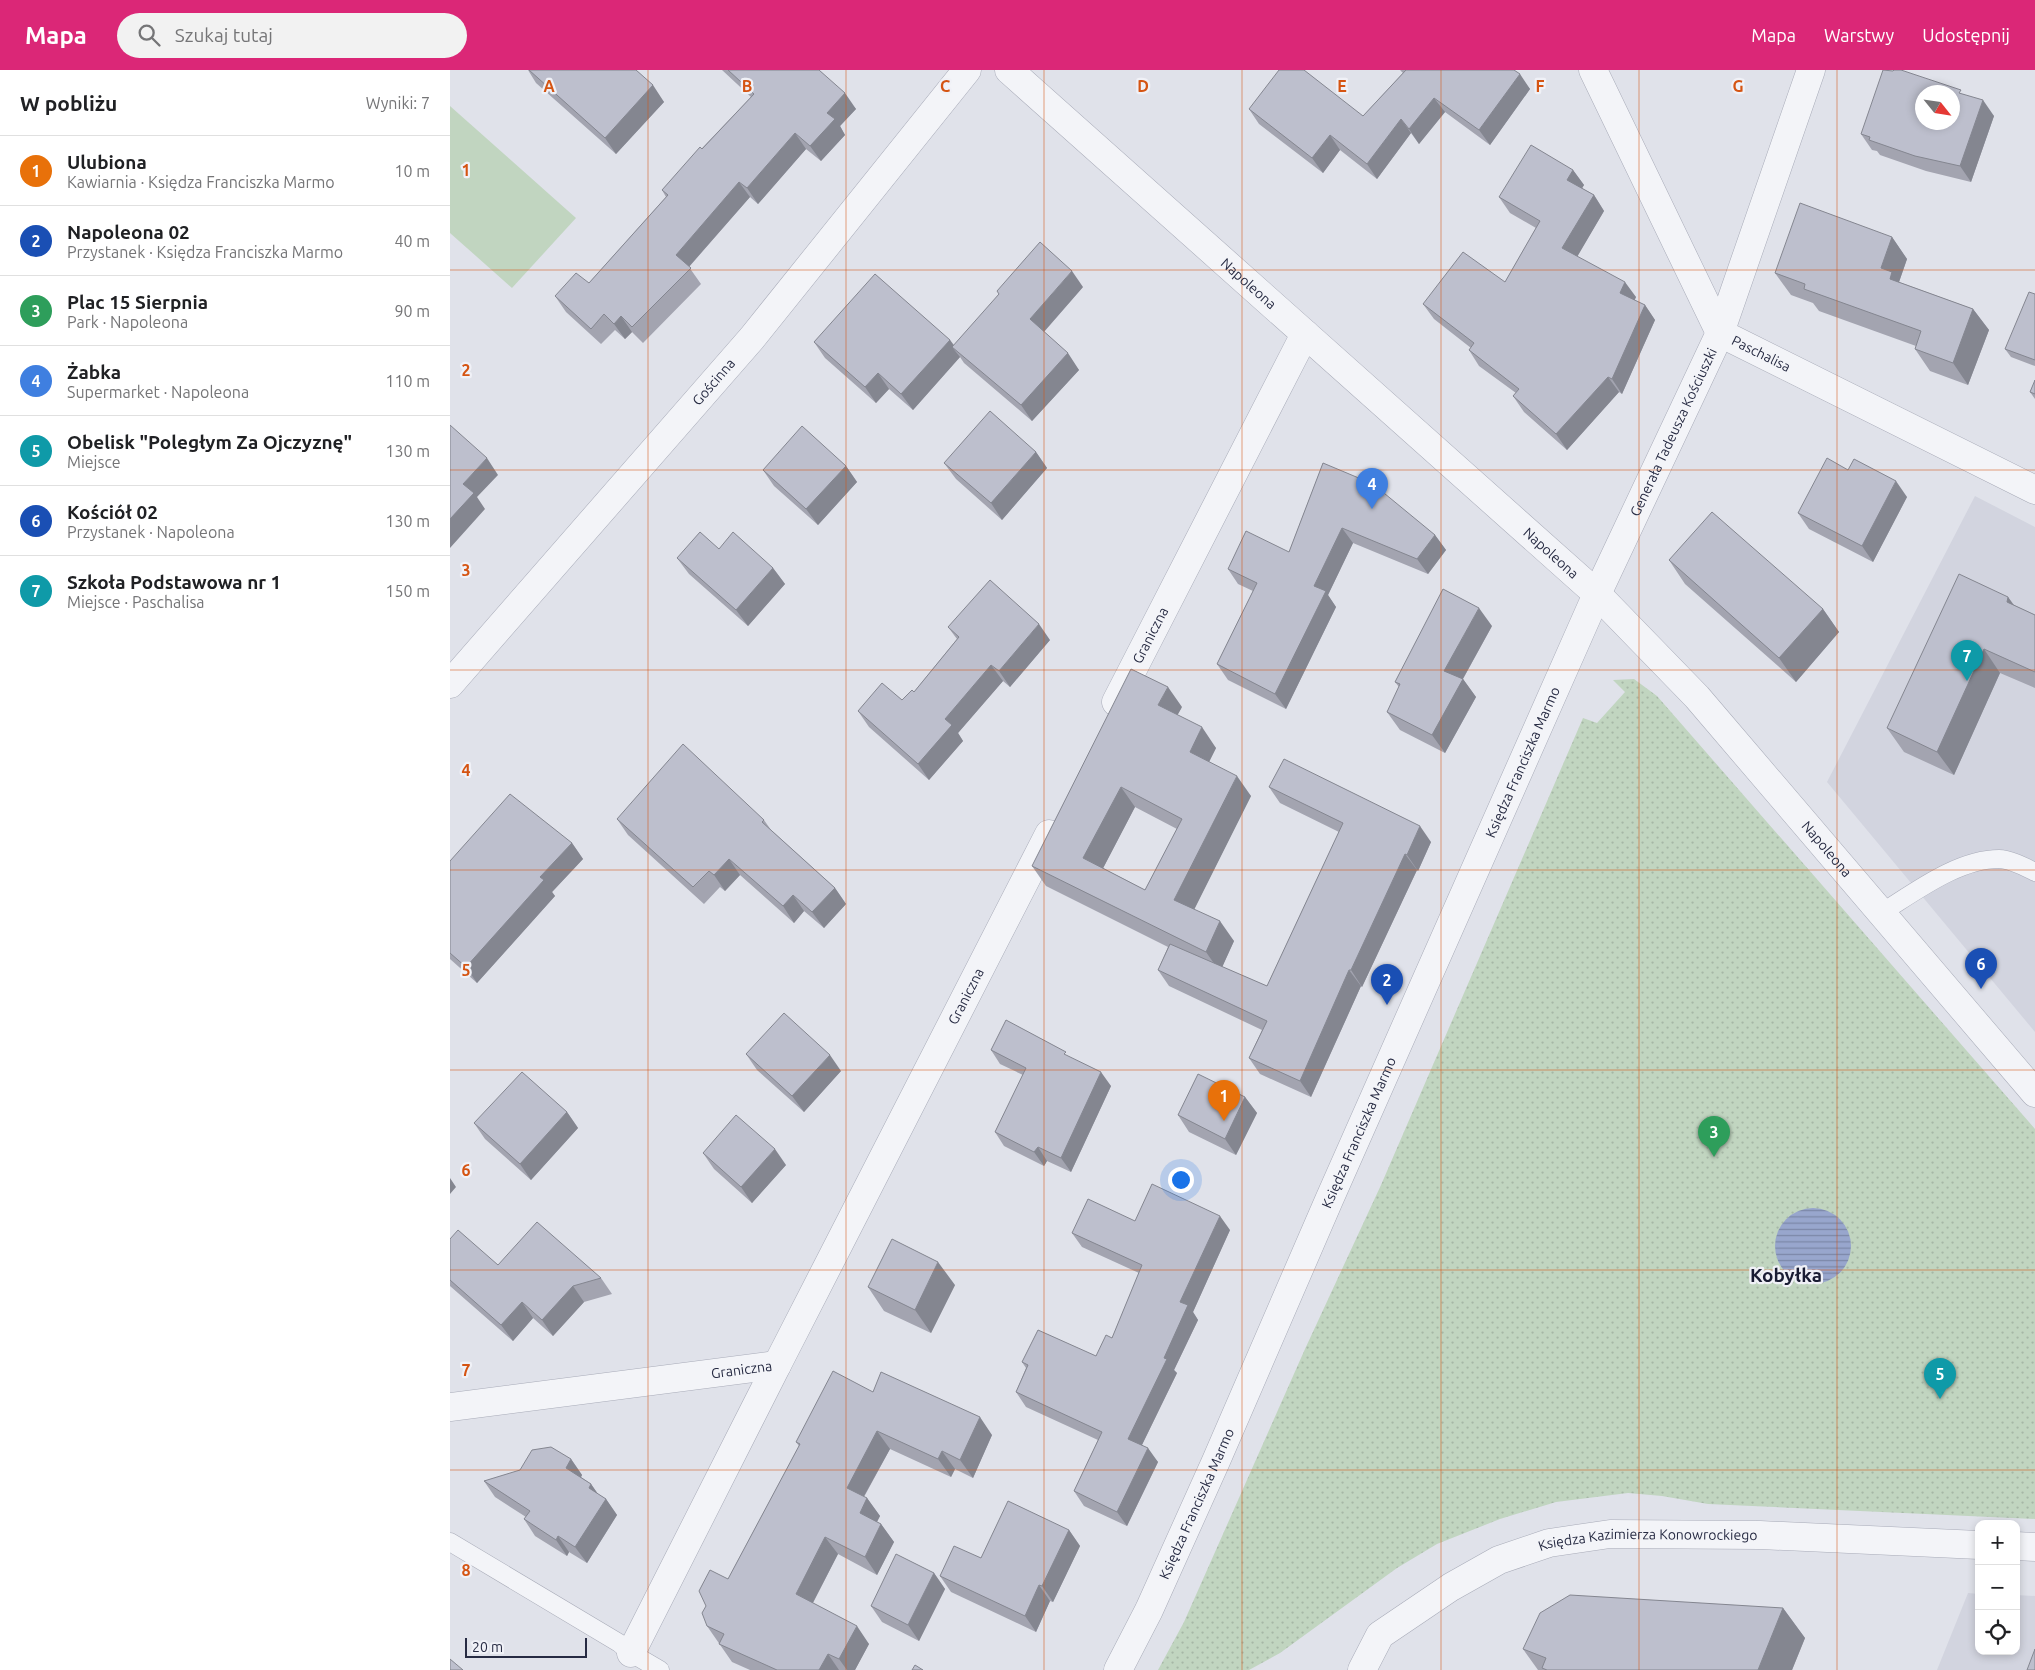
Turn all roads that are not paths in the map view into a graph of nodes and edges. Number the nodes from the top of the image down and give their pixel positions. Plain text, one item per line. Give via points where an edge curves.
1 (967, 70) edge
2 (1009, 70) edge
3 (1593, 70) edge
4 (1811, 70) edge
5 (1720, 333) junction
6 (1305, 334) junction
7 (2035, 490) edge
8 (1597, 594) junction
9 (450, 684) edge
10 (1104, 726) edge
11 (1059, 814) edge
12 (2035, 872) edge
13 (1881, 913) junction
14 (2035, 1093) edge
15 (777, 1364) junction
16 (450, 1407) edge
17 (450, 1542) edge
18 (1975, 1545) edge
19 (2020, 1546) edge
20 (2035, 1547) edge
21 (631, 1653) junction
22 (660, 1670) edge
23 (1118, 1670) edge
24 (1362, 1670) edge

1 - 9 street, Gościnna via 752,338
2 - 6 street, Napoleona
3 - 5 street, Paschalisa
4 - 5 street, Generała Tadeusza Kościuszki
5 - 7 street, Paschalisa
5 - 8 street, Generała Tadeusza Kościuszki
6 - 8 street, Napoleona
6 - 10 street, Graniczna
8 - 13 street, Napoleona via 1697,697
8 - 23 street, Księdza Franciszka Marmo via 1216,1461 1149,1610
11 - 15 street, Graniczna
12 - 13 lane via 2000,858 1970,864 1948,873
13 - 14 street, Napoleona
15 - 16 street, Graniczna
15 - 21 street
17 - 21 lane
18 - 24 street, Księdza Kazimierza Konowrockiego via 1760,1535 1610,1534 1549,1543 1499,1560 1451,1587 1380,1635
19 - 20 street
21 - 22 lane

